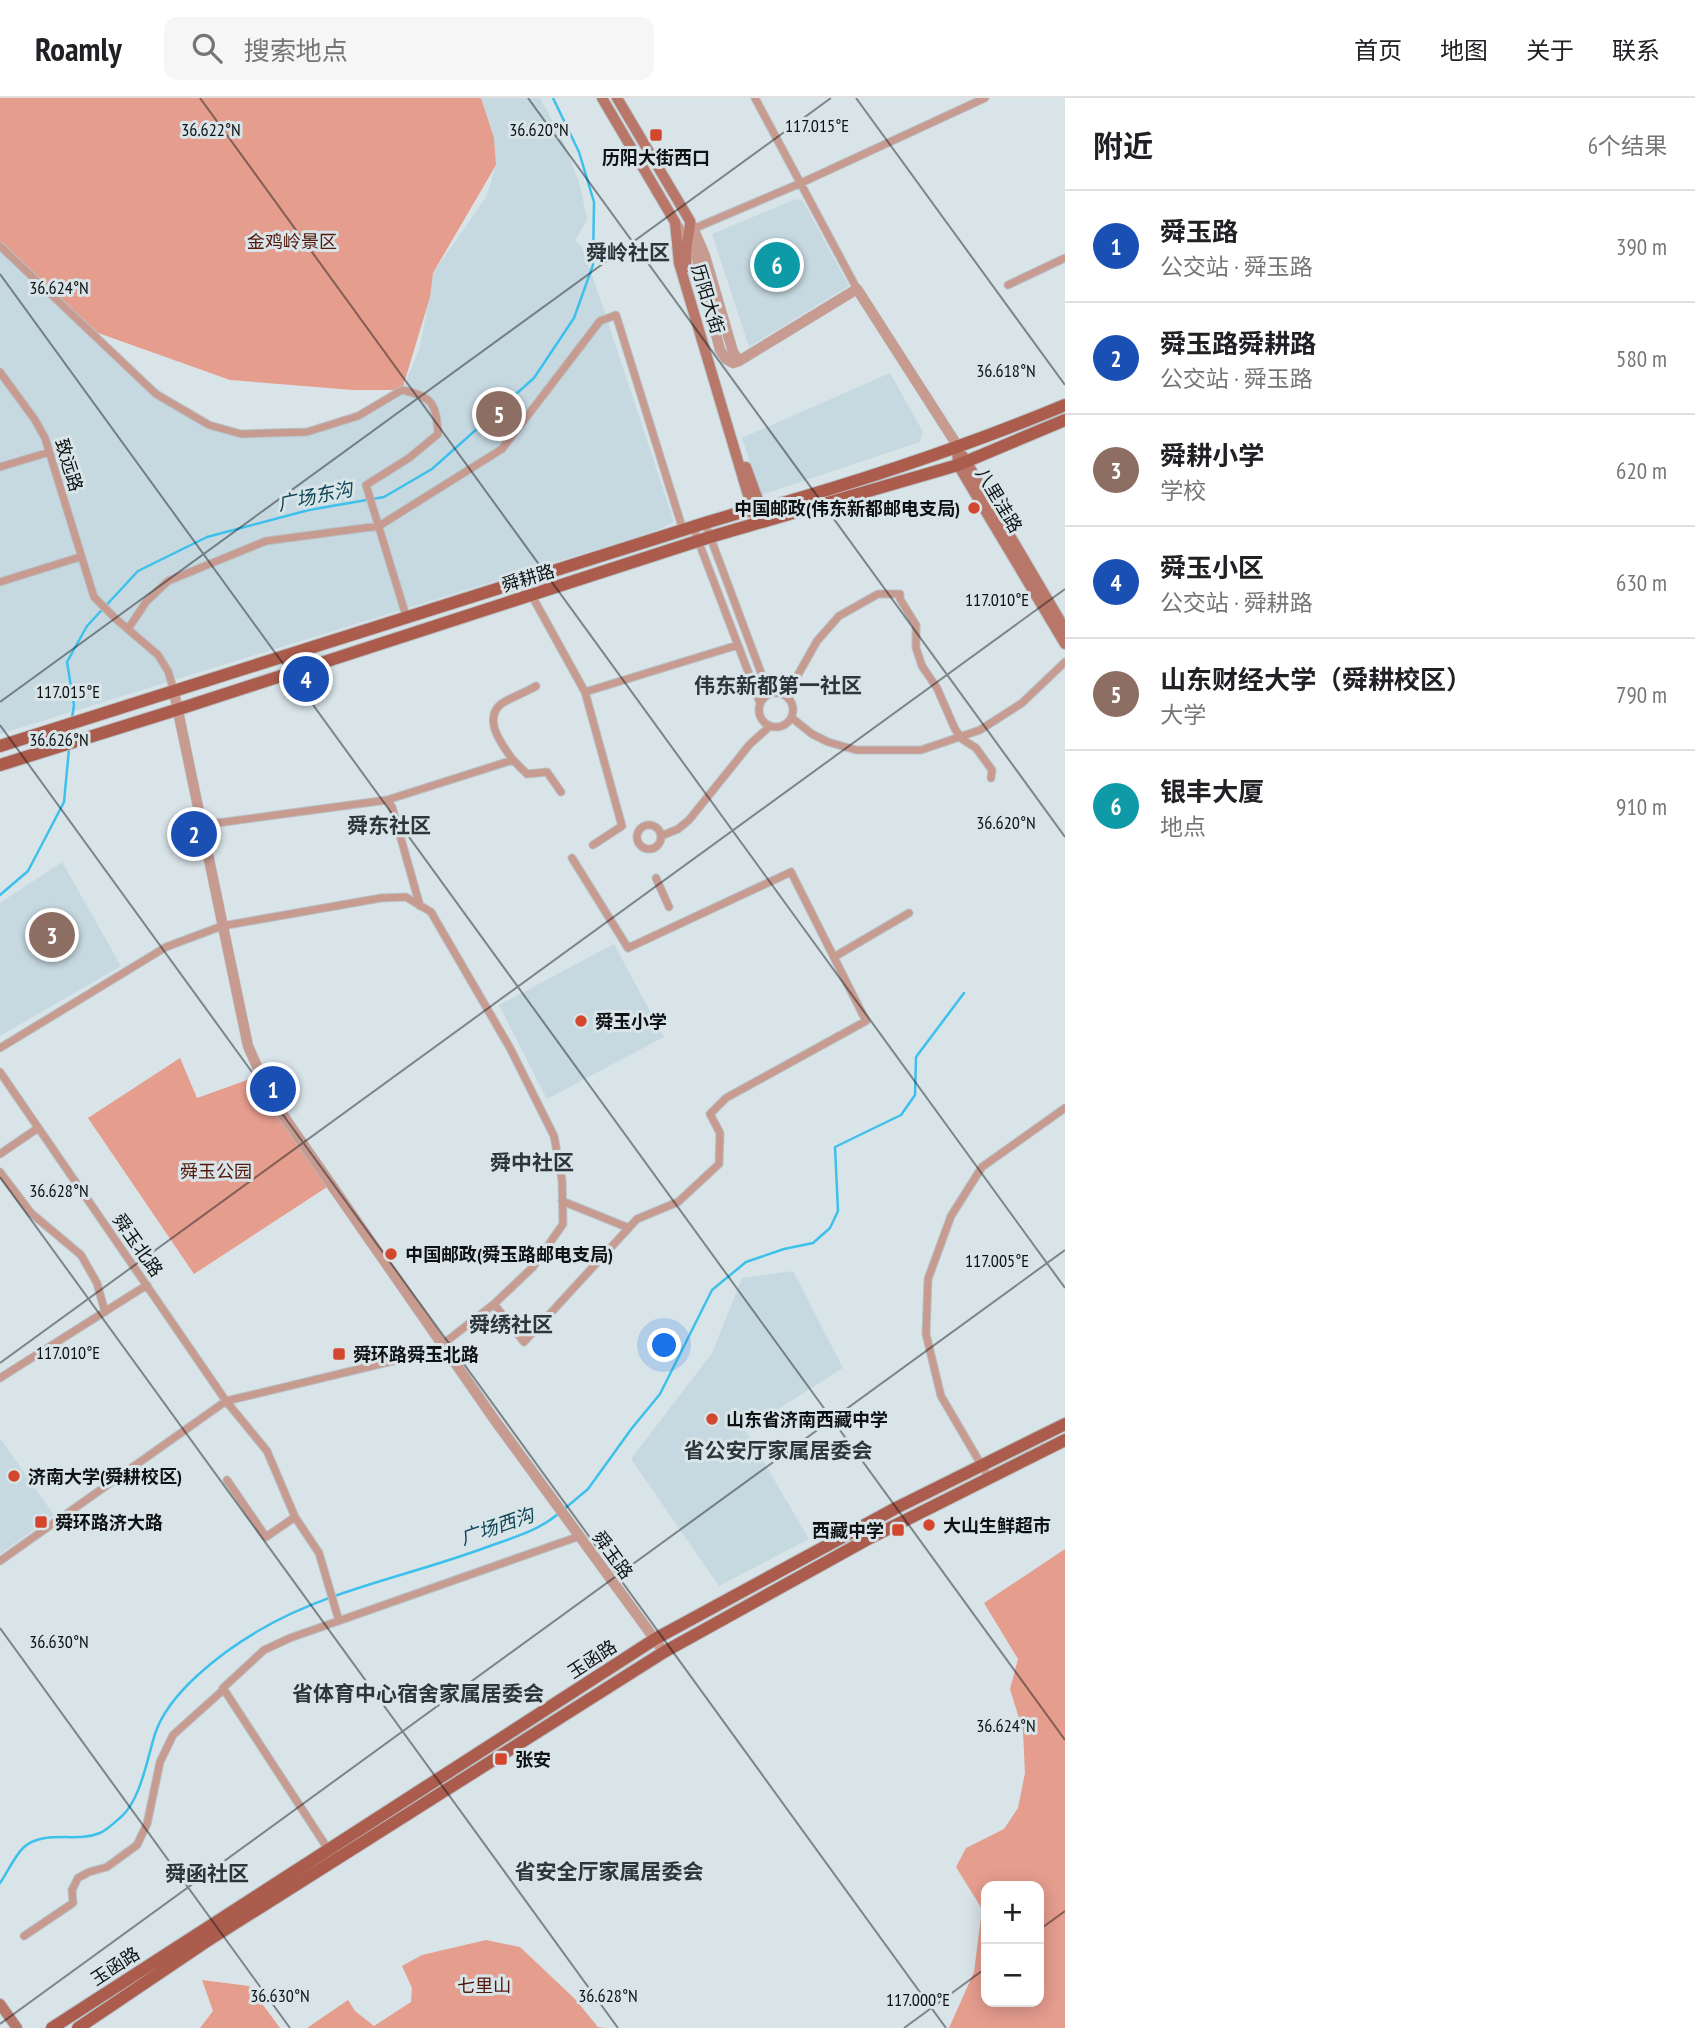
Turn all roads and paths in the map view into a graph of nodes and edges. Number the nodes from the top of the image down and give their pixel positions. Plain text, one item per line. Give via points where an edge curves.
1 (602, 98) edge
2 (617, 98) edge
3 (755, 98) edge
4 (985, 98) edge
5 (801, 183) junction
6 (675, 222) junction
7 (691, 225) junction
8 (687, 240) junction
9 (0, 246) edge
10 (1065, 258) edge
11 (1008, 285) dead end
12 (857, 289) junction
13 (739, 361) junction
14 (0, 372) edge
15 (1065, 405) edge
16 (1065, 421) edge
17 (957, 445) junction
18 (50, 452) junction
19 (962, 463) junction
20 (0, 467) edge
21 (759, 516) junction
22 (379, 526) junction
23 (694, 527) junction
24 (705, 539) junction
25 (80, 557) junction
26 (0, 582) edge
27 (532, 596) junction
28 (407, 619) junction
29 (128, 629) junction
30 (1065, 629) edge
31 (1065, 644) edge
32 (738, 645) junction
33 (1065, 662) edge
34 (536, 687) dead end
35 (174, 692) junction
36 (585, 692) junction
37 (769, 694) junction
38 (786, 696) junction
39 (760, 704) junction
40 (179, 709) junction
41 (792, 718) junction
42 (769, 727) junction
43 (960, 736) junction
44 (0, 746) edge
45 (513, 760) junction
46 (0, 765) edge
47 (991, 778) dead end
48 (561, 792) dead end
49 (387, 800) junction
50 (202, 825) junction
51 (622, 826) junction
52 (637, 836) junction
53 (661, 836) junction
54 (593, 845) dead end
55 (572, 858) dead end
56 (656, 877) dead end
57 (420, 905) junction
58 (669, 907) dead end
59 (909, 913) dead end
60 (222, 926) junction
61 (834, 957) junction
62 (0, 1048) edge
63 (0, 1072) edge
64 (1065, 1108) edge
65 (38, 1128) junction
66 (0, 1154) edge
67 (0, 1172) edge
68 (562, 1201) junction
69 (629, 1228) junction
70 (147, 1285) junction
71 (495, 1304) junction
72 (105, 1312) junction
73 (443, 1344) junction
74 (0, 1378) edge
75 (226, 1401) junction
76 (1065, 1424) edge
77 (1065, 1440) edge
78 (982, 1465) junction
79 (989, 1478) junction
80 (227, 1480) dead end
81 (295, 1517) junction
82 (580, 1536) junction
83 (0, 1561) edge
84 (339, 1621) junction
85 (655, 1639) junction
86 (664, 1652) junction
87 (222, 1690) dead end
88 (328, 1849) junction
89 (24, 1936) dead end
90 (0, 2004) edge
91 (18, 2028) edge
92 (52, 2028) edge
93 (78, 2028) edge

1 - 6 main road, 历阳大街
2 - 7 main road
3 - 5 street
4 - 5 street
5 - 7 street
5 - 12 street
6 - 8 street
6 - 21 main road, 历阳大街 via 679,263
7 - 8 main road, 历阳大街
7 - 13 street
8 - 13 street via 697,258 720,350 726,359
8 - 21 main road, 历阳大街 via 685,262
9 - 22 street via 156,394 209,425 241,434 307,432 358,416 402,390 423,395 436,410 438,434 366,485
10 - 11 street
12 - 13 street
12 - 17 street
14 - 18 street, 致远路 via 36,420
15 - 17 main road, 舜耕路
16 - 19 main road, 舜耕路
17 - 19 main road, 八里洼路
17 - 21 main road, 舜耕路
18 - 20 street
18 - 25 street, 致远路
19 - 21 main road, 舜耕路
19 - 30 main road, 八里洼路
19 - 31 main road, 八里洼路
21 - 23 main road, 舜耕路
21 - 24 main road, 舜耕路
22 - 23 street via 502,449 600,321 616,315
22 - 28 street
22 - 29 street via 266,541 231,553 168,581
23 - 24 street
23 - 24 street
23 - 28 main road, 舜耕路
24 - 27 main road, 舜耕路
24 - 32 street
24 - 37 street
25 - 26 street
25 - 29 street, 致远路 via 96,598
27 - 36 street
27 - 40 main road, 舜耕路
28 - 35 main road, 舜耕路
29 - 35 street via 158,655
32 - 36 street
32 - 39 street
33 - 43 street via 1022,703 980,730
34 - 45 street via 499,705 493,720 498,739
35 - 40 street, 舜玉路
35 - 44 main road, 舜耕路
36 - 51 street
37 - 38 street
37 - 39 street
38 - 41 street via 793,706
38 - 43 street via 817,641 839,616 878,594 900,594 916,625 922,666
39 - 42 street via 759,714
40 - 46 main road, 舜耕路
40 - 50 street, 舜玉路
41 - 42 street via 780,728
41 - 43 street via 812,734 856,750 921,750
42 - 53 street via 689,820
43 - 47 street via 976,748 992,770
45 - 48 street via 527,774 547,772
45 - 49 street
49 - 50 street
49 - 57 street
50 - 60 street, 舜玉路
51 - 52 street
51 - 54 street
52 - 53 street via 640,829 651,825
52 - 53 street via 640,846 650,849
55 - 61 street via 628,948 791,872
56 - 58 street
57 - 60 street via 405,898 382,898
57 - 68 street via 431,912 480,995 554,1136
59 - 61 street
60 - 62 street via 166,947
60 - 73 street, 舜玉路 via 248,1046 271,1098
61 - 69 street via 866,1021 726,1098 710,1114 720,1133 719,1164 678,1202 637,1219
63 - 65 street, 舜玉北路
64 - 78 street via 982,1167 951,1216 928,1279 926,1334 941,1396
65 - 66 street
65 - 70 street, 舜玉北路
67 - 72 street via 31,1213 80,1255 97,1283
68 - 69 street
68 - 71 street via 563,1224 533,1267
69 - 71 street via 524,1342
70 - 72 street
70 - 75 street, 舜玉北路
71 - 73 street
72 - 74 street
73 - 75 street via 422,1354
73 - 82 street, 舜玉路
75 - 81 street, 舜玉北路 via 267,1451
75 - 83 street
76 - 78 main road, 玉函路
77 - 79 main road, 玉函路
78 - 79 street
78 - 85 main road, 玉函路
79 - 86 main road, 玉函路
80 - 81 street via 266,1538
81 - 84 street, 舜玉北路 via 319,1553
82 - 84 street
82 - 85 street, 舜玉路
84 - 88 street via 264,1650 223,1688
85 - 86 street, 舜玉路
85 - 88 main road, 玉函路
86 - 93 main road, 玉函路 via 207,1941
87 - 89 street via 173,1735 160,1762 147,1824 137,1845 107,1867 78,1878 72,1890 73,1903
88 - 92 main road, 玉函路
90 - 91 main road

